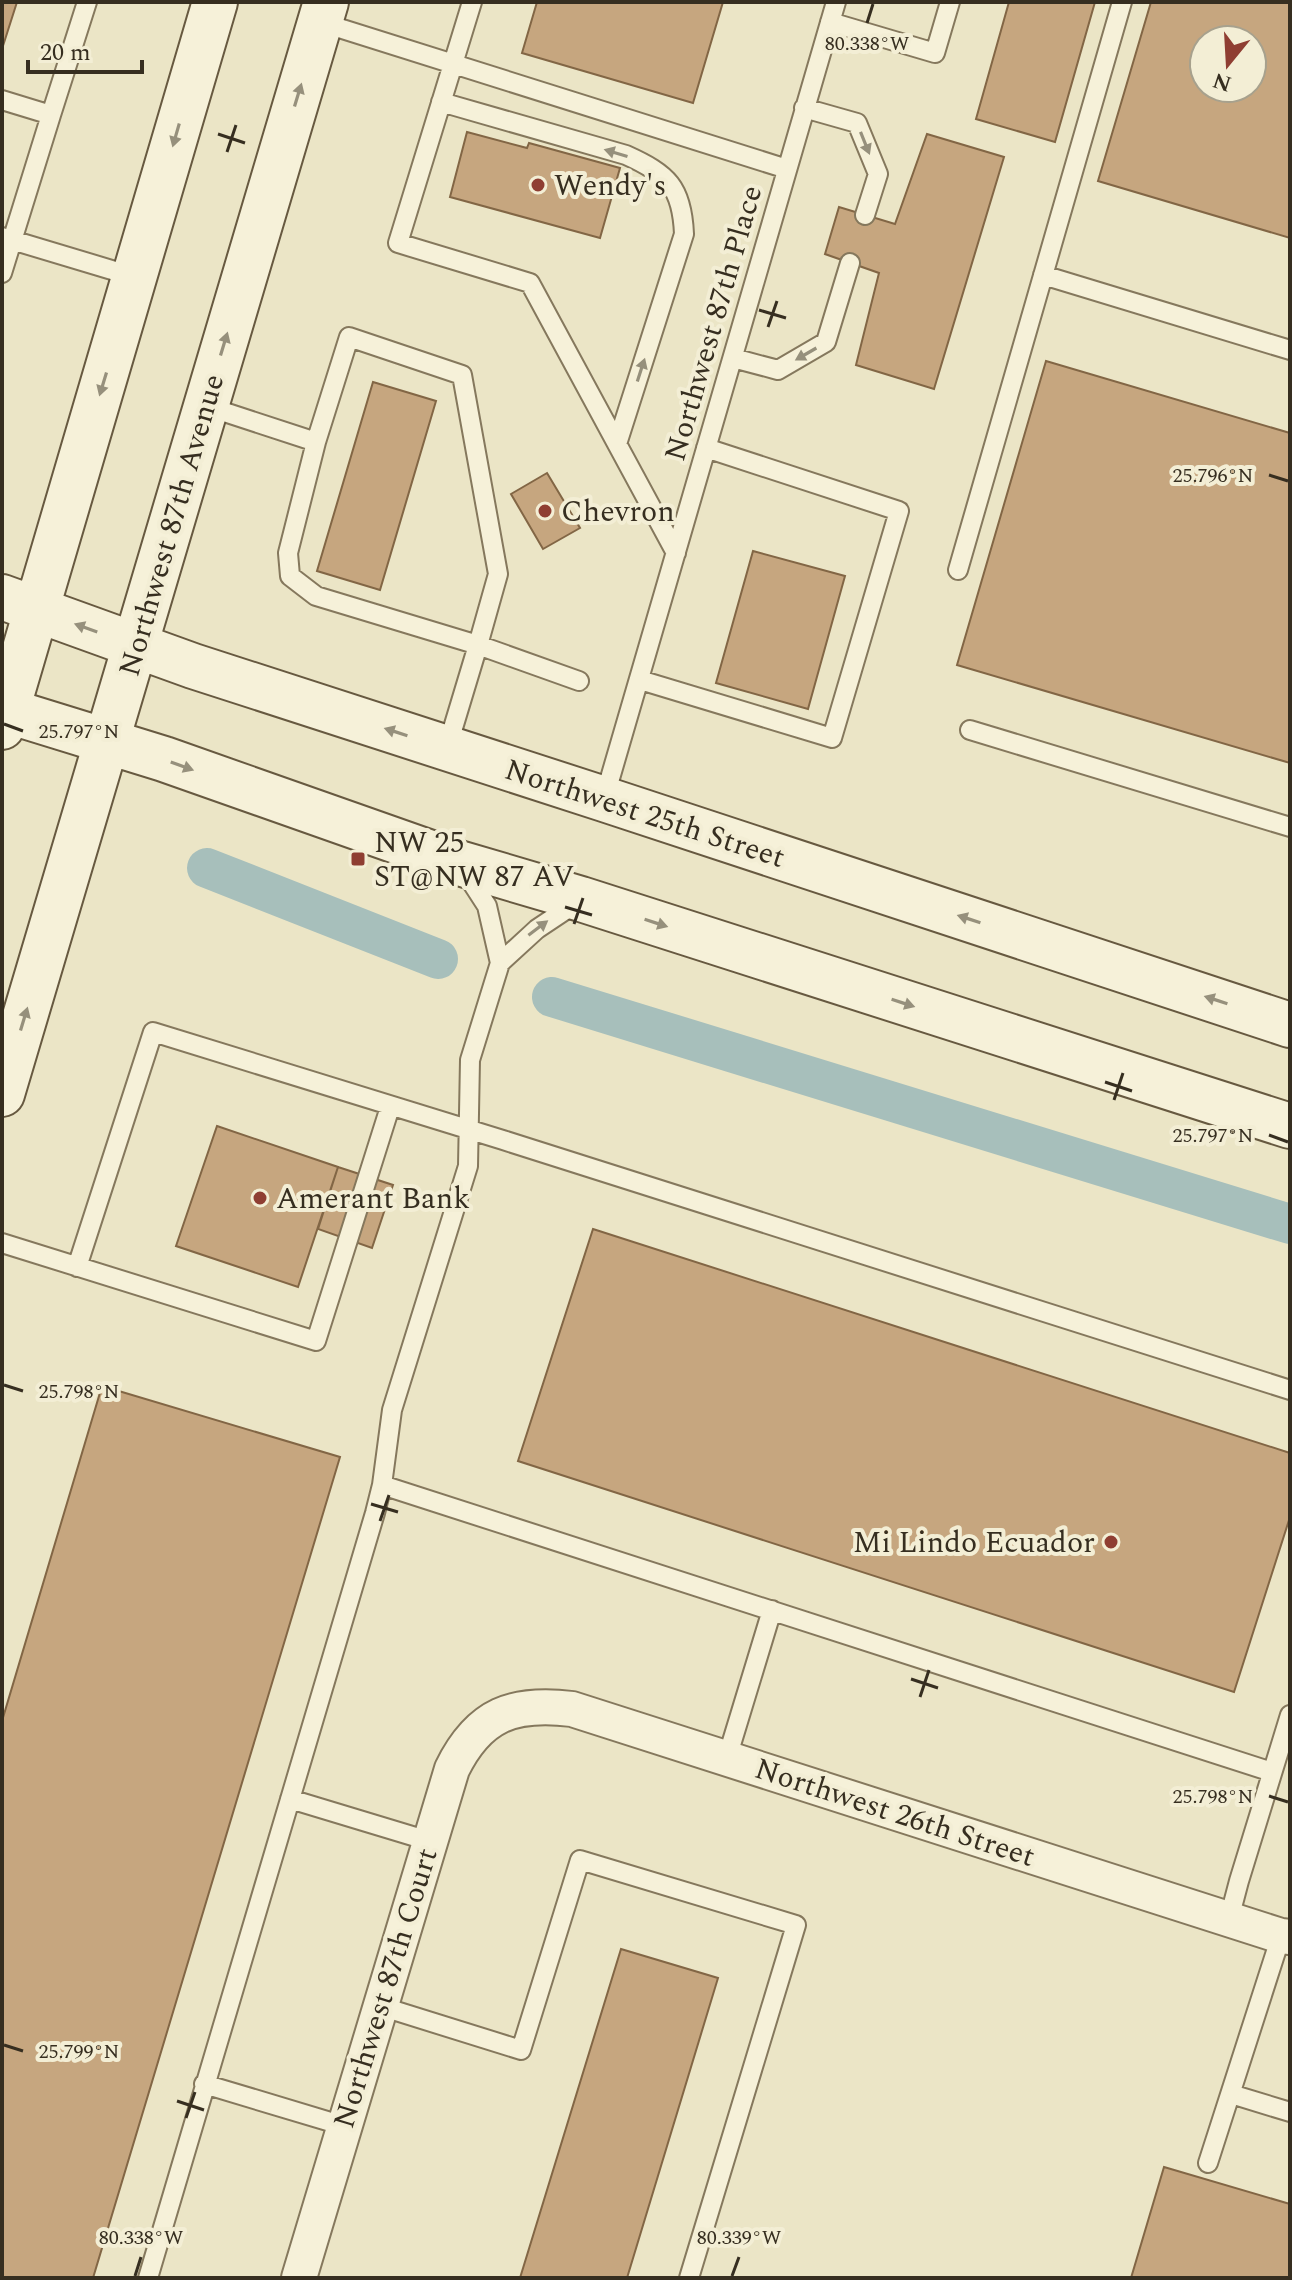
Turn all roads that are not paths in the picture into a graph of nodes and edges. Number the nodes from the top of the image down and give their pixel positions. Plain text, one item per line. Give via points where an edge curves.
1 (87, 2) edge
2 (215, 2) edge
3 (472, 2) edge
4 (836, 2) edge
5 (950, 2) edge
6 (1122, 2) edge
7 (323, 12) edge
8 (830, 22) junction
9 (453, 64) junction
10 (2, 100) edge
11 (441, 102) junction
12 (804, 108) junction
13 (51, 115) junction
14 (787, 169) junction
15 (865, 215) dead end
16 (7, 238) edge
17 (850, 263) dead end
18 (2, 273) edge
19 (1043, 275) junction
20 (135, 277) junction
21 (1290, 350) edge
22 (733, 358) junction
23 (206, 406) junction
24 (316, 442) junction
25 (617, 444) junction
26 (706, 448) junction
27 (676, 553) junction
28 (958, 570) dead end
29 (19, 603) edge
30 (478, 645) junction
31 (136, 646) junction
32 (640, 680) junction
33 (579, 681) dead end
34 (4, 715) edge
35 (970, 730) dead end
36 (107, 742) junction
37 (447, 748) junction
38 (604, 799) junction
39 (1290, 827) edge
40 (459, 863) junction
41 (581, 899) junction
42 (500, 963) junction
43 (1290, 1025) edge
44 (2, 1094) edge
45 (390, 1107) junction
46 (1290, 1126) edge
47 (469, 1130) junction
48 (2, 1243) edge
49 (77, 1267) junction
50 (1290, 1390) edge
51 (382, 1485) junction
52 (772, 1610) junction
53 (1290, 1715) edge
54 (499, 1716) joint
55 (727, 1758) junction
56 (1272, 1772) junction
57 (290, 1799) junction
58 (429, 1841) junction
59 (1229, 1919) junction
60 (1285, 1936) edge
61 (380, 2006) junction
62 (204, 2084) junction
63 (1231, 2094) junction
64 (1290, 2112) edge
65 (344, 2126) junction
66 (1208, 2163) dead end
67 (148, 2278) edge
68 (299, 2278) edge
69 (689, 2278) edge

1 - 13 lane
2 -> 20 main road
3 - 9 lane
4 - 8 lane, Northwest 87th Place
5 - 8 lane via 935,53
6 - 19 lane
7 - 9 lane
23 -> 7 main road, Northwest 87th Avenue
8 - 12 lane, Northwest 87th Place
9 - 11 lane
9 - 14 lane
10 - 13 lane
11 - 25 lane via 398,243 530,283
25 -> 11 lane via 684,234 683,209 671,184 654,168 626,155
12 - 14 lane, Northwest 87th Place
12 -> 15 lane via 857,123 878,174
13 - 16 lane
14 - 22 lane, Northwest 87th Place
16 - 18 lane
16 - 20 lane
17 -> 22 lane via 826,342 778,370
19 - 21 lane
19 - 28 lane
20 -> 29 main road
22 - 26 lane, Northwest 87th Place
23 - 24 lane
23 - 31 main road, Northwest 87th Avenue
24 - 30 lane via 288,553 290,576 316,596
24 - 30 lane via 349,337 462,375 498,574
25 - 27 lane
26 - 27 lane, Northwest 87th Place
26 - 32 lane via 899,511 832,738
27 - 32 lane, Northwest 87th Place
31 -> 29 main road, Northwest 25th Street
29 - 34 main road
30 - 33 lane
30 - 37 lane
31 - 36 main road, Northwest 87th Avenue
37 -> 31 main road, Northwest 25th Street
32 - 38 lane, Northwest 87th Place
34 - 36 main road
35 - 39 lane
36 -> 40 main road
44 -> 36 main road, Northwest 87th Avenue
37 - 38 main road, Northwest 25th Street
43 -> 38 main road, Northwest 25th Street
40 - 41 main road
40 - 42 lane via 487,906
42 -> 41 lane
41 -> 46 main road
42 - 47 lane via 470,1060
45 - 47 lane
45 - 49 lane via 153,1032
45 - 49 lane via 316,1341
47 - 50 lane
47 - 51 lane via 468,1166 392,1410
48 - 49 lane
51 - 52 lane
51 - 57 lane
52 - 55 lane
52 - 56 lane
53 - 56 lane
54 - 55 street, Northwest 26th Street via 540,1706 572,1709
54 - 58 street, Northwest 87th Court via 486,1722 461,1751
55 - 59 street, Northwest 26th Street
56 - 59 lane
57 - 58 lane
57 - 62 lane
58 - 61 street, Northwest 87th Court
59 - 60 street, Northwest 26th Street
60 - 63 lane
61 - 65 street, Northwest 87th Court
61 - 69 lane via 521,2050 580,1860 796,1925
62 - 65 lane
62 - 67 lane
63 - 64 lane
63 - 66 lane
65 - 68 street, Northwest 87th Court

